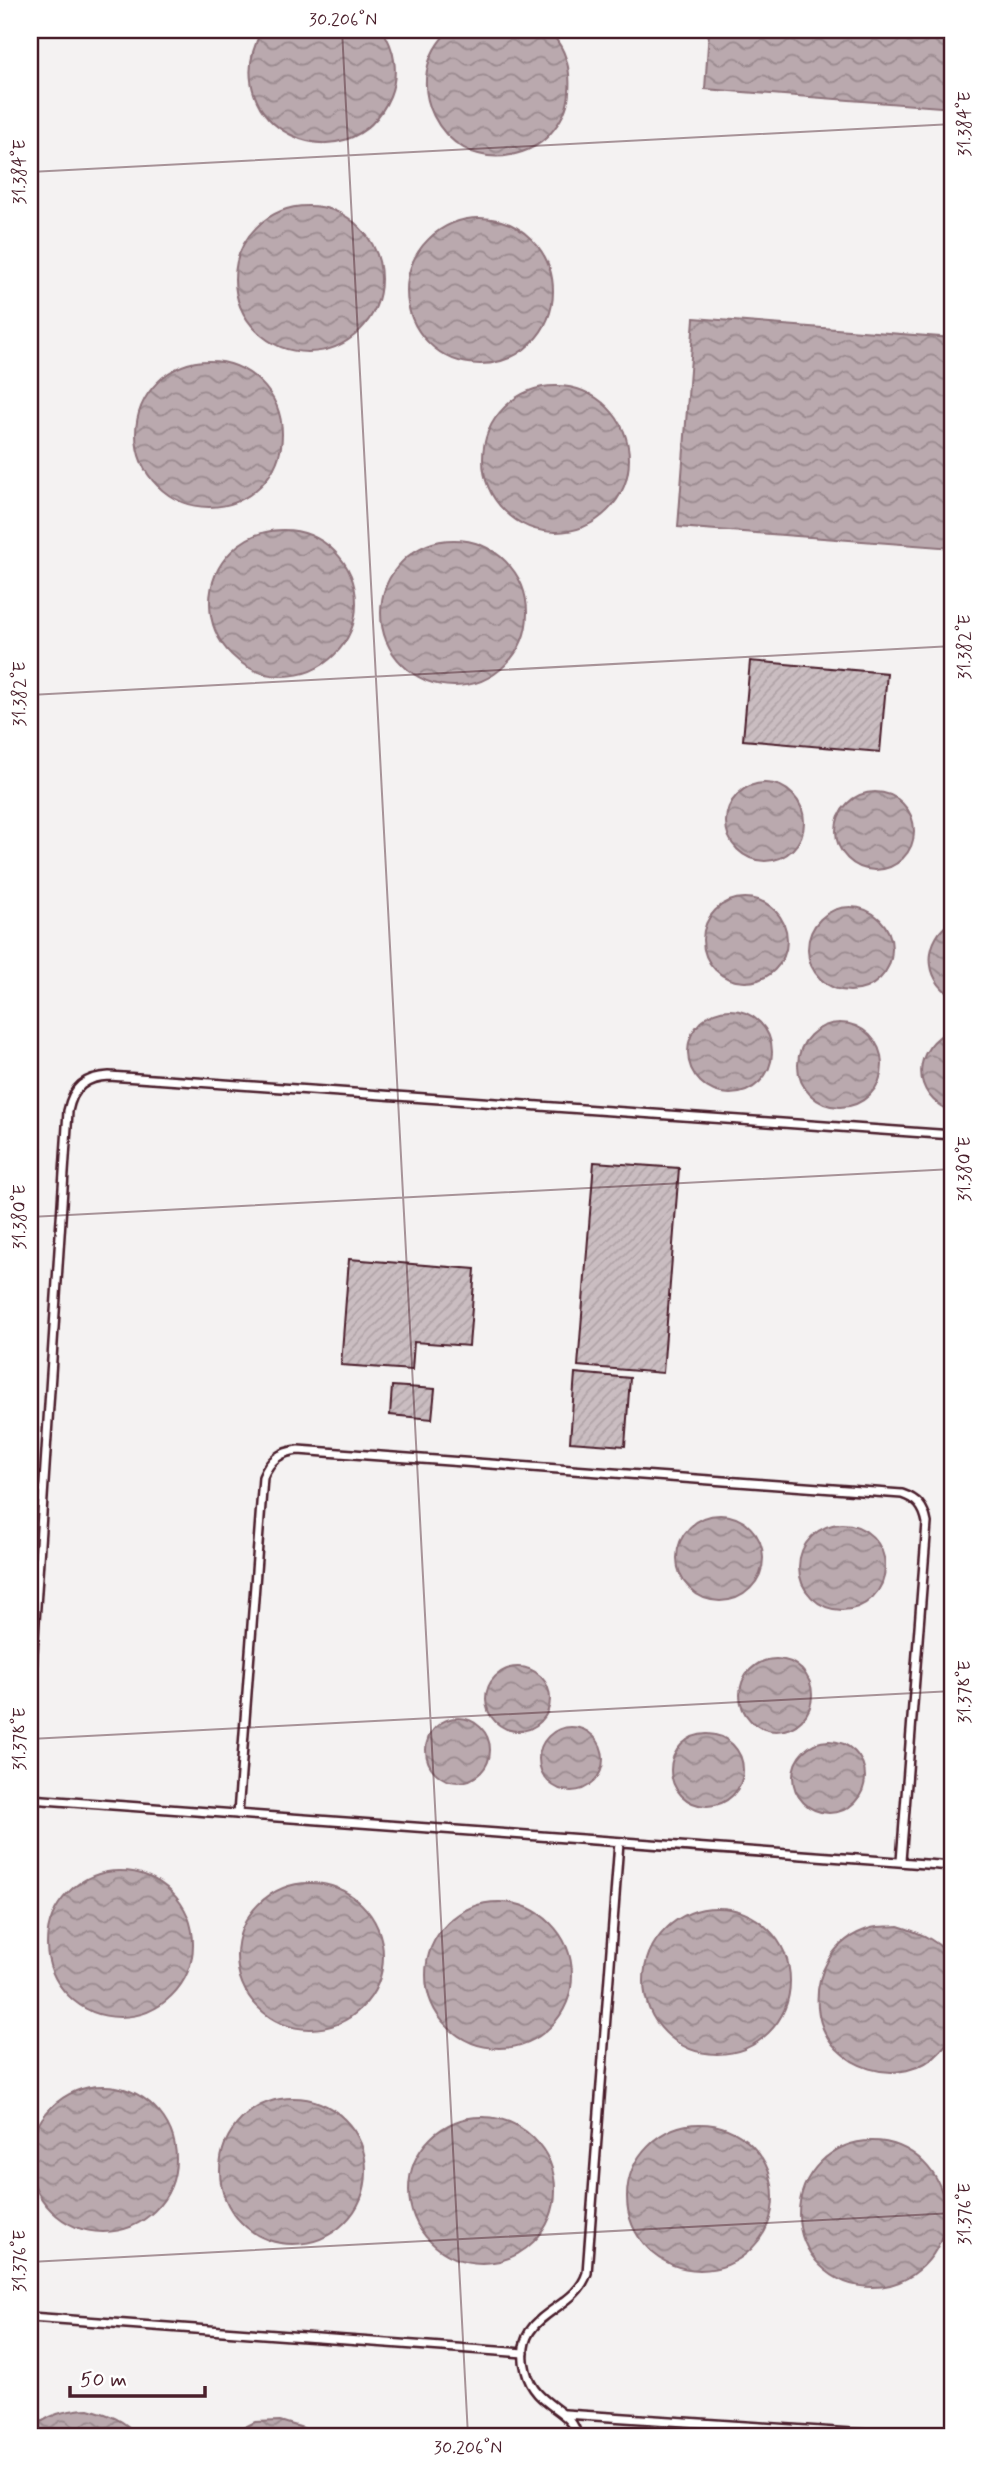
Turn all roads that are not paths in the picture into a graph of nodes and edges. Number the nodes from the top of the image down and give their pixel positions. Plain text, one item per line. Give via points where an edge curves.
1 (953, 1135) edge
2 (30, 1699) edge
3 (30, 1799) edge
4 (239, 1814) junction
5 (618, 1842) junction
6 (901, 1861) junction
7 (953, 1866) edge
8 (30, 2317) edge
9 (524, 2353) junction
10 (564, 2414) junction
11 (577, 2436) edge
12 (896, 2436) edge

1 - 2 lane via 109,1076 80,1084 68,1111
3 - 4 lane
4 - 5 lane
4 - 6 lane via 263,1477 272,1461 298,1450 902,1494 917,1501 928,1523
5 - 6 lane
5 - 9 lane via 587,2273 575,2294 536,2323
6 - 7 lane
8 - 9 lane
9 - 10 lane via 525,2370 539,2396
10 - 11 lane
10 - 12 lane

